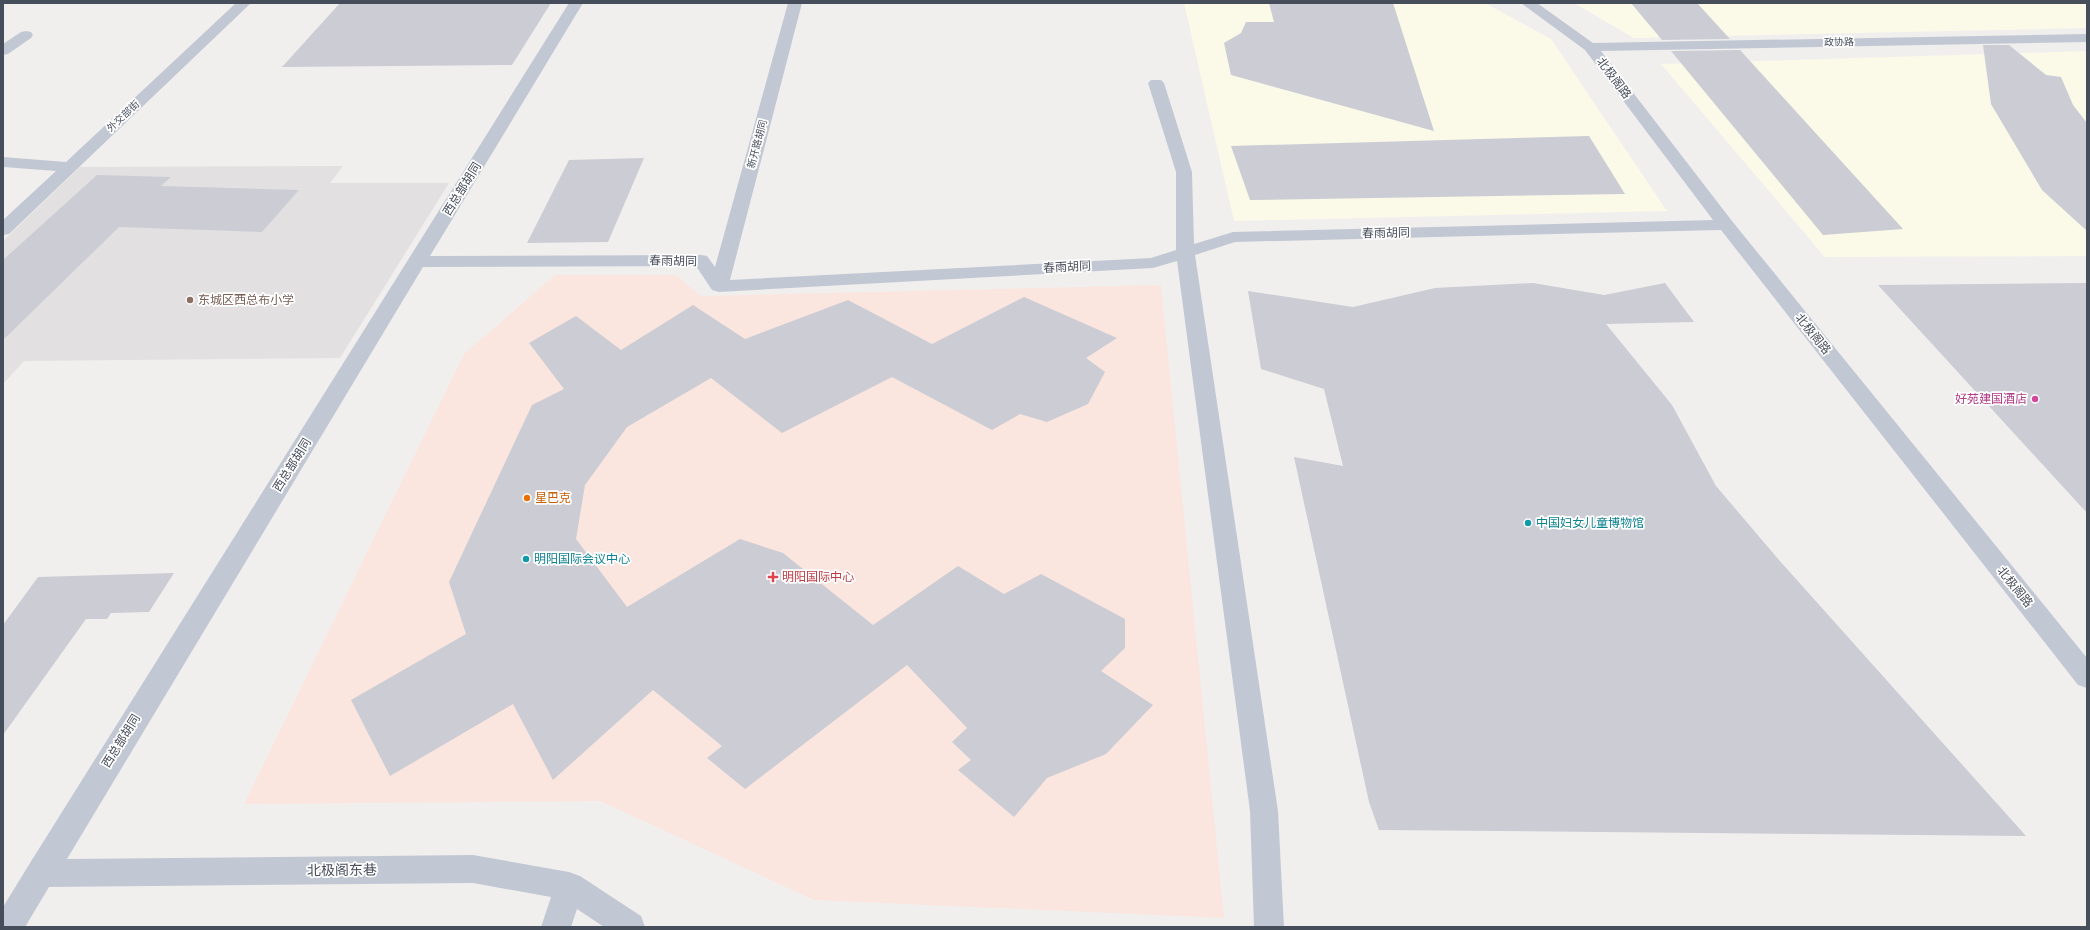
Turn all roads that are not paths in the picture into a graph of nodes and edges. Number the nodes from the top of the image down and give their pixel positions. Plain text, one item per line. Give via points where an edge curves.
1 (244, 3) edge
2 (576, 3) edge
3 (795, 3) edge
4 (1528, 3) edge
5 (26, 35) dead end
6 (2087, 38) edge
7 (1590, 47) junction
8 (3, 51) edge
9 (1156, 83) dead end
10 (3, 162) edge
11 (69, 167) junction
12 (1726, 225) junction
13 (3, 230) edge
14 (1185, 252) junction
15 (417, 262) junction
16 (719, 286) junction
17 (2087, 677) edge
18 (40, 873) junction
19 (569, 886) junction
20 (8, 927) edge
21 (556, 927) edge
22 (630, 927) edge
23 (1269, 927) edge

1 - 11 street, 外交部街
2 - 15 street, 西总部胡同
3 - 16 street, 新开路胡同
4 - 7 street, 北极阁路
5 - 8 street
6 - 7 street, 政协路
7 - 12 street, 北极阁路
9 - 14 street via 1184,172
10 - 11 street
11 - 13 street, 外交部街
12 - 14 street, 春雨胡同 via 1233,237
12 - 17 street, 北极阁路
14 - 16 street, 春雨胡同 via 1153,263
14 - 23 street via 1264,811
15 - 16 street, 春雨胡同 via 701,260
15 - 18 street, 西总部胡同
18 - 19 street, 北极阁东巷 via 473,869
18 - 20 street, 西总部胡同
19 - 21 street
19 - 22 street, 北极阁东巷

